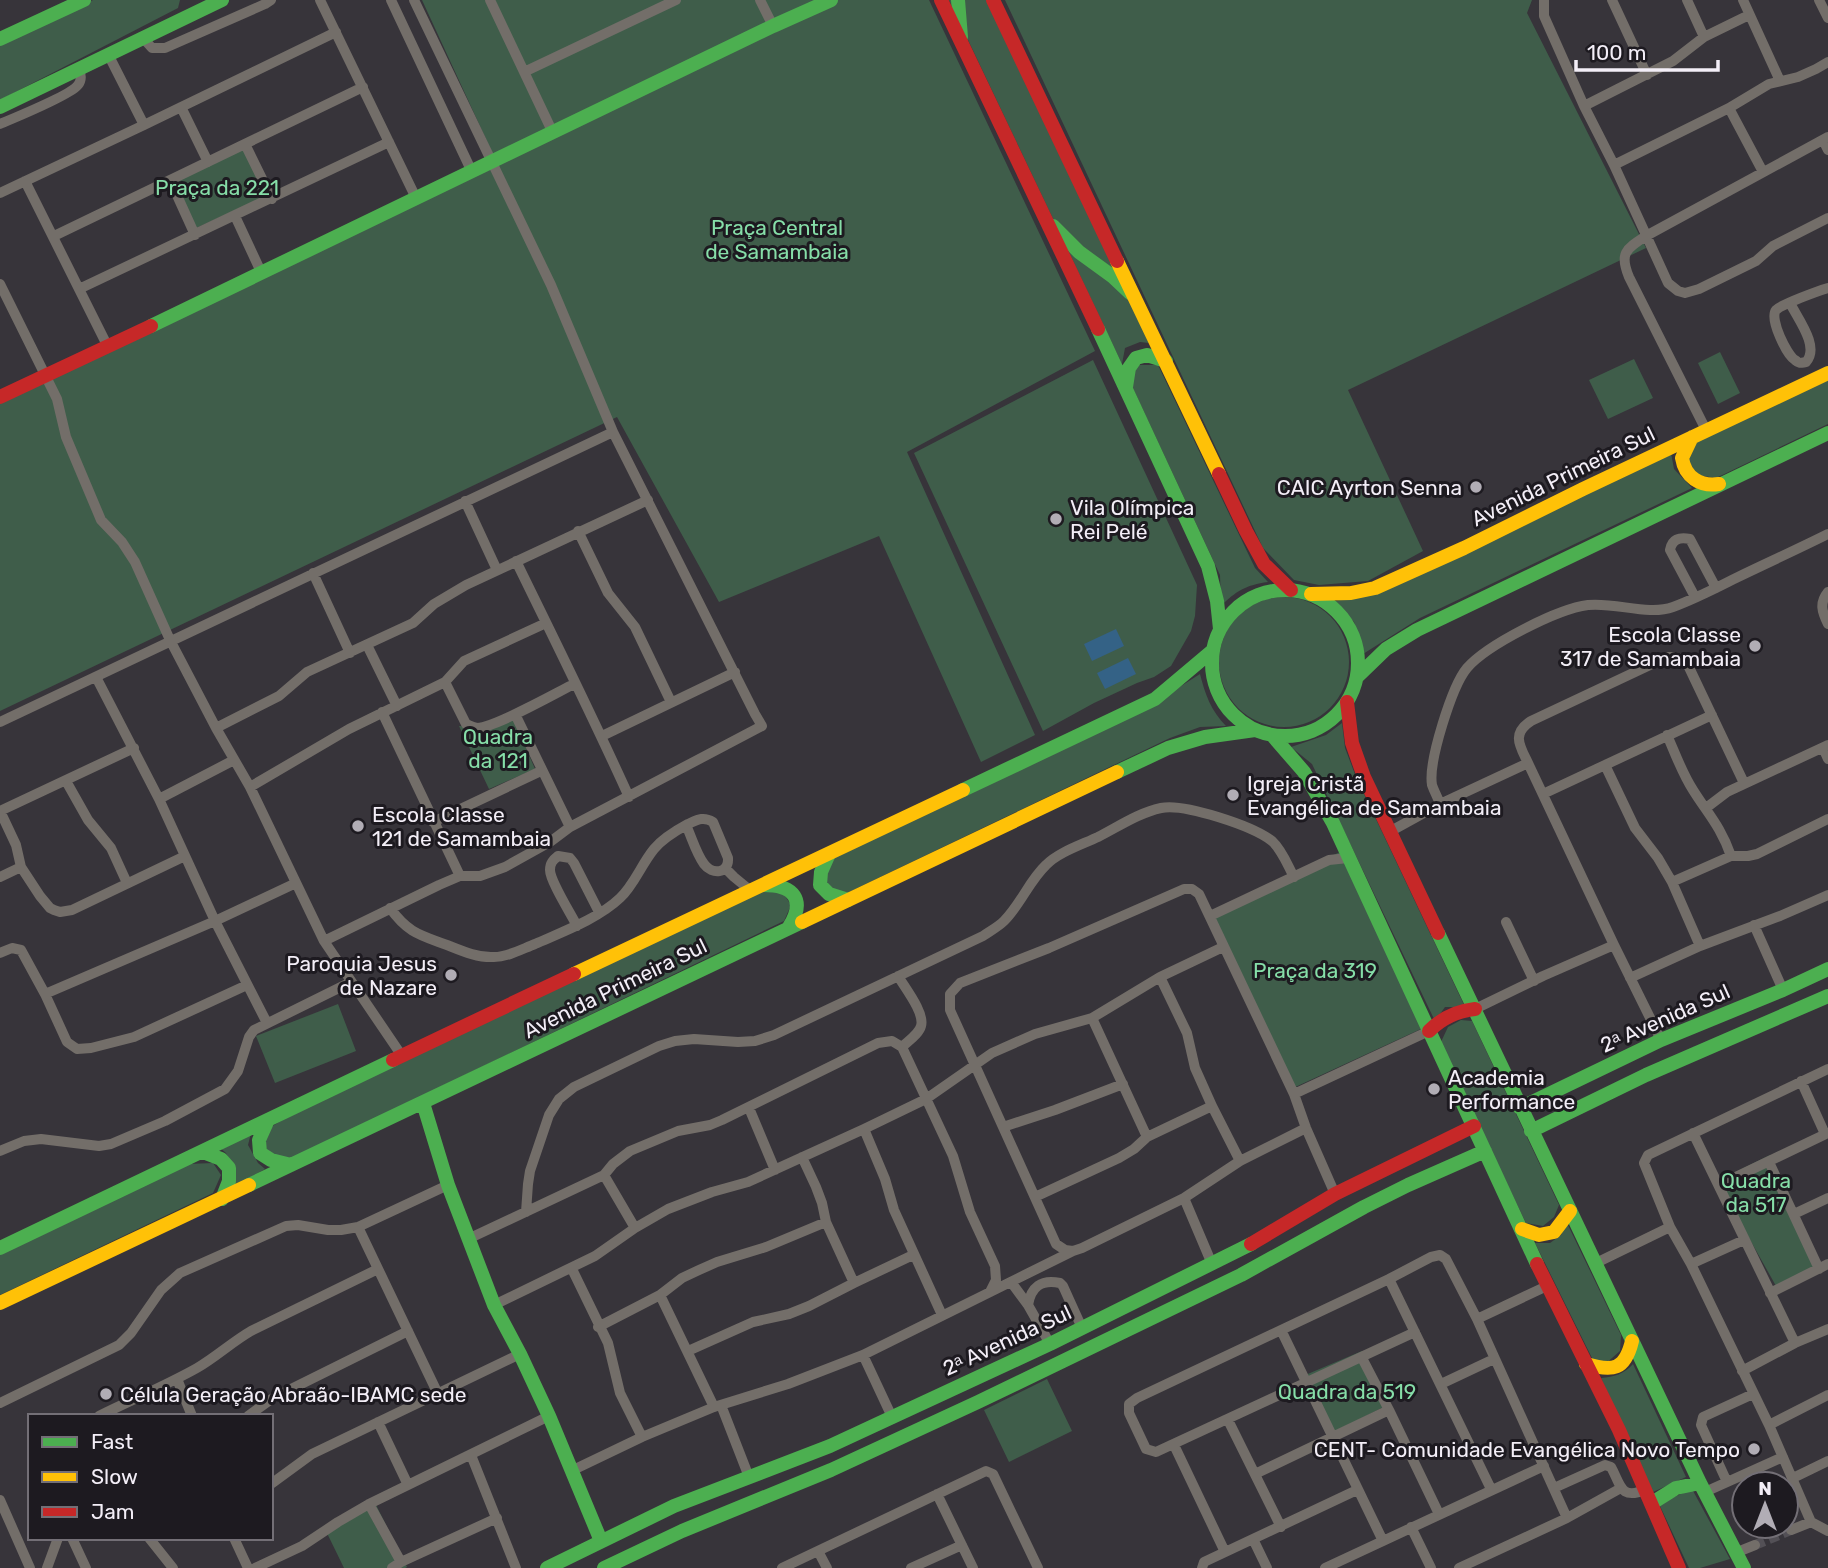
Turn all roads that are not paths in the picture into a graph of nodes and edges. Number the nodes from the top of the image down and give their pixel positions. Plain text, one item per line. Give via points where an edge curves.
1 (84, 0) edge
2 (195, 0) edge
3 (222, 0) edge
4 (271, 0) edge
5 (320, 0) edge
6 (391, 0) edge
7 (414, 0) edge
8 (490, 0) edge
9 (676, 0) edge
10 (760, 0) edge
11 (831, 0) edge
12 (941, 0) edge
13 (958, 0) edge
14 (993, 0) edge
15 (1544, 0) edge
16 (1612, 0) edge
17 (1687, 0) edge
18 (1743, 0) edge
19 (1819, 0) edge
20 (1749, 15) junction
21 (185, 17) junction
22 (1828, 18) edge
23 (773, 26) junction
24 (336, 32) junction
25 (1704, 37) junction
26 (143, 38) junction
27 (0, 39) edge
28 (961, 41) junction
29 (108, 54) junction
30 (1828, 62) edge
31 (79, 69) junction
32 (524, 72) junction
33 (1647, 75) junction
34 (1780, 81) junction
35 (363, 87) junction
36 (1584, 106) junction
37 (0, 107) edge
38 (181, 107) junction
39 (1729, 108) junction
40 (0, 124) edge
41 (144, 125) junction
42 (553, 133) junction
43 (478, 135) junction
44 (1826, 138) edge
45 (389, 142) junction
46 (457, 143) junction
47 (245, 144) junction
48 (1828, 150) edge
49 (208, 162) junction
50 (492, 162) junction
51 (1614, 165) junction
52 (472, 173) junction
53 (1763, 173) junction
54 (170, 180) junction
55 (25, 181) junction
56 (0, 193) edge
57 (416, 198) junction
58 (272, 199) junction
59 (235, 216) junction
60 (1828, 218) edge
61 (1046, 219) junction
62 (195, 235) junction
63 (54, 236) junction
64 (1646, 236) junction
65 (262, 274) junction
66 (0, 284) edge
67 (1828, 288) edge
68 (79, 289) junction
69 (1136, 299) junction
70 (1790, 303) junction
71 (108, 347) junction
72 (1166, 361) junction
73 (1828, 373) edge
74 (46, 377) junction
75 (1126, 388) junction
76 (0, 397) edge
77 (1706, 430) junction
78 (613, 432) junction
79 (1828, 433) edge
80 (1692, 437) junction
81 (1724, 483) junction
82 (648, 500) junction
83 (466, 501) junction
84 (578, 531) junction
85 (1828, 534) edge
86 (516, 561) junction
87 (497, 570) junction
88 (313, 573) junction
89 (1716, 588) junction
90 (1291, 590) junction
91 (1828, 592) edge
92 (1311, 594) junction
93 (1695, 597) junction
94 (546, 623) junction
95 (1828, 624) edge
96 (1220, 629) junction
97 (170, 640) junction
98 (367, 645) junction
99 (1212, 651) junction
100 (350, 653) junction
101 (735, 672) junction
102 (96, 677) junction
103 (1357, 677) junction
104 (445, 682) junction
105 (574, 684) junction
106 (671, 702) junction
107 (1347, 702) junction
108 (397, 706) junction
109 (383, 712) junction
110 (515, 714) junction
111 (1712, 715) junction
112 (0, 722) edge
113 (216, 728) junction
114 (1255, 730) junction
115 (1272, 735) junction
116 (1667, 735) junction
117 (601, 736) junction
118 (1825, 747) edge
119 (134, 748) junction
120 (1828, 759) edge
121 (234, 760) junction
122 (1528, 763) junction
123 (1605, 765) junction
124 (541, 771) junction
125 (66, 781) junction
126 (1744, 783) junction
127 (250, 786) junction
128 (1543, 794) junction
129 (629, 797) junction
130 (159, 799) junction
131 (1440, 804) junction
132 (1706, 808) junction
133 (0, 811) edge
134 (1828, 819) edge
135 (433, 822) junction
136 (686, 825) junction
137 (570, 827) junction
138 (1391, 831) junction
139 (1345, 852) junction
140 (829, 854) junction
141 (186, 856) junction
142 (1731, 856) junction
143 (21, 867) junction
144 (726, 868) junction
145 (460, 876) junction
146 (0, 877) edge
147 (1294, 877) junction
148 (1672, 882) junction
149 (127, 883) junction
150 (296, 883) junction
151 (757, 888) junction
152 (1828, 895) edge
153 (848, 900) junction
154 (390, 908) junction
155 (599, 912) junction
156 (1210, 916) junction
157 (215, 921) junction
158 (1506, 922) dead end
159 (1754, 925) junction
160 (577, 926) junction
161 (789, 928) junction
162 (324, 941) junction
163 (1614, 945) junction
164 (1700, 946) junction
165 (1223, 947) junction
166 (0, 953) edge
167 (1828, 969) edge
168 (898, 976) junction
169 (1160, 977) junction
170 (1630, 978) junction
171 (1534, 981) junction
172 (351, 982) junction
173 (247, 985) junction
174 (1783, 990) junction
175 (45, 994) junction
176 (1828, 996) edge
177 (1475, 1009) junction
178 (1092, 1018) junction
179 (267, 1023) junction
180 (1429, 1031) junction
181 (1661, 1040) junction
182 (902, 1047) junction
183 (402, 1056) junction
184 (974, 1064) junction
185 (1828, 1069) edge
186 (1801, 1082) junction
187 (1122, 1084) junction
188 (1294, 1094) junction
189 (926, 1099) junction
190 (423, 1103) junction
191 (1212, 1106) junction
192 (749, 1108) junction
193 (1520, 1108) junction
194 (268, 1120) junction
195 (1003, 1126) junction
196 (1474, 1126) junction
197 (1306, 1128) junction
198 (864, 1129) junction
199 (1531, 1131) junction
200 (1693, 1133) junction
201 (1826, 1133) edge
202 (1147, 1137) junction
203 (0, 1151) edge
204 (1485, 1151) junction
205 (203, 1152) junction
206 (802, 1157) junction
207 (1240, 1161) junction
208 (1769, 1162) junction
209 (291, 1165) junction
210 (775, 1170) junction
211 (604, 1175) junction
212 (448, 1185) junction
213 (1720, 1185) junction
214 (1335, 1194) junction
215 (1035, 1197) junction
216 (1184, 1198) junction
217 (1828, 1198) edge
218 (222, 1199) junction
219 (1570, 1211) junction
220 (526, 1212) junction
221 (1794, 1214) junction
222 (826, 1222) junction
223 (358, 1227) junction
224 (1670, 1227) junction
225 (635, 1228) junction
226 (1522, 1229) junction
227 (468, 1240) junction
228 (1744, 1240) junction
229 (0, 1248) edge
230 (1073, 1251) junction
231 (914, 1255) junction
232 (1596, 1263) junction
233 (1212, 1264) junction
234 (1691, 1264) junction
235 (1823, 1267) edge
236 (378, 1269) junction
237 (572, 1269) junction
238 (1389, 1279) junction
239 (1011, 1282) junction
240 (854, 1283) junction
241 (1547, 1286) junction
242 (990, 1292) junction
243 (1770, 1293) junction
244 (660, 1295) junction
245 (1143, 1297) junction
246 (0, 1303) edge
247 (1028, 1305) junction
248 (494, 1306) junction
249 (942, 1315) junction
250 (1152, 1317) junction
251 (1477, 1319) junction
252 (598, 1327) junction
253 (1082, 1328) junction
254 (1281, 1329) junction
255 (1828, 1329) edge
256 (408, 1331) junction
257 (1415, 1332) junction
258 (1632, 1341) junction
259 (1795, 1343) junction
260 (1050, 1344) junction
261 (688, 1351) junction
262 (520, 1354) junction
263 (863, 1355) junction
264 (1362, 1358) junction
265 (1494, 1359) junction
266 (1586, 1364) junction
267 (1742, 1371) junction
268 (986, 1374) junction
269 (177, 1379) junction
270 (1307, 1382) junction
271 (1441, 1384) junction
272 (438, 1394) junction
273 (994, 1394) junction
274 (1753, 1394) junction
275 (1828, 1395) edge
276 (0, 1403) edge
277 (717, 1406) junction
278 (1389, 1410) junction
279 (103, 1414) edge
280 (191, 1414) edge
281 (251, 1414) edge
282 (549, 1416) junction
283 (891, 1417) junction
284 (1228, 1420) junction
285 (378, 1422) junction
286 (1769, 1425) junction
287 (642, 1437) junction
288 (1333, 1437) junction
289 (1174, 1445) junction
290 (1711, 1447) junction
291 (471, 1455) junction
292 (1783, 1457) junction
293 (1688, 1458) junction
294 (1828, 1461) edge
295 (1544, 1466) junction
296 (1789, 1470) edge
297 (571, 1471) junction
298 (1255, 1474) junction
299 (1800, 1475) edge
300 (749, 1477) junction
301 (1727, 1482) junction
302 (273, 1483) edge
303 (408, 1485) junction
304 (1702, 1487) junction
305 (1554, 1488) junction
306 (1621, 1488) junction
307 (1491, 1489) junction
308 (1357, 1490) junction
309 (937, 1494) junction
310 (1800, 1495) edge
311 (1648, 1497) junction
312 (0, 1500) edge
313 (369, 1504) junction
314 (674, 1506) junction
315 (1439, 1514) junction
316 (497, 1518) junction
317 (1567, 1518) junction
318 (1811, 1522) junction
319 (1800, 1526) edge
320 (1281, 1527) junction
321 (1411, 1527) junction
322 (682, 1531) junction
323 (1828, 1531) edge
324 (1253, 1539) junction
325 (57, 1540) edge
326 (73, 1540) edge
327 (151, 1540) edge
328 (235, 1540) edge
329 (601, 1541) junction
330 (1383, 1541) junction
331 (962, 1545) junction
332 (1755, 1545) tunnel mouth
333 (818, 1551) junction
334 (1225, 1552) junction
335 (1735, 1553) junction
336 (396, 1565) edge
337 (30, 1568) edge
338 (47, 1568) edge
339 (86, 1568) edge
340 (173, 1568) edge
341 (248, 1568) edge
342 (255, 1568) edge
343 (516, 1568) edge
344 (547, 1568) edge
345 (606, 1568) edge
346 (782, 1568) edge
347 (827, 1568) edge
348 (911, 1568) edge
349 (973, 1568) edge
350 (1038, 1568) edge
351 (1202, 1568) edge
352 (1268, 1568) edge
353 (1325, 1568) edge
354 (1431, 1568) edge
355 (1459, 1568) edge
356 (1679, 1568) edge
357 (1744, 1568) edge

1 - 27 street
2 - 21 street
3 - 21 street
4 - 26 street via 165,48 152,48
5 - 24 street
6 - 46 street
7 - 43 street
8 - 32 street
9 - 32 street
10 - 23 street
11 - 23 street
12 - 28 street
13 - 28 street
14 - 69 street
15 - 36 street via 1544,16
16 - 33 street
17 - 25 street
18 - 20 street
19 - 22 street
20 - 25 street
20 - 34 street
21 - 26 street
23 - 42 street
24 - 35 street
24 - 38 street
25 - 33 street
26 - 29 street
28 - 61 street
29 - 31 street
29 - 41 street
30 - 34 street
31 - 37 street
31 - 40 street via 81,77 75,89
32 - 42 street
33 - 36 street
34 - 39 street
35 - 45 street
35 - 47 street
36 - 51 street
38 - 41 street
38 - 49 street
39 - 51 street
39 - 53 street
41 - 55 street
42 - 50 street
43 - 46 street via 470,143
43 - 50 street
44 - 48 street
44 - 53 street
45 - 57 street
45 - 58 street
46 - 52 street
47 - 49 street
47 - 58 street
49 - 54 street
50 - 52 street
50 - 78 street via 551,285
51 - 64 street
52 - 57 street
53 - 64 street
54 - 62 street
54 - 63 street
55 - 56 street
55 - 63 street
57 - 65 street
58 - 59 street
59 - 62 street
59 - 65 street
60 - 64 street via 1773,246 1756,261 1691,292 1678,291 1668,283
61 - 69 street
61 - 75 street
62 - 68 street
63 - 68 street
64 - 77 street via 1631,245 1623,264
65 - 71 street
66 - 74 street
67 - 70 street
68 - 71 street
69 - 72 street
70 - 70 street via 1812,348 1806,362 1800,363 1787,352 1775,323 1777,309
71 - 74 street
72 - 75 street via 1152,354 1137,356 1131,361
72 - 90 street via 1264,564
73 - 77 street, Avenida Primeira Sul
74 - 76 street
74 - 97 street via 101,520 135,562
75 - 96 street via 1208,566
77 - 80 street, Avenida Primeira Sul
78 - 82 street
78 - 83 street
79 - 81 street
80 - 81 street via 1682,457 1688,475 1707,486
80 - 92 street, Avenida Primeira Sul via 1363,592
81 - 103 street via 1417,630 1386,649
82 - 84 street
82 - 101 street
83 - 87 street
83 - 88 street
84 - 86 street
84 - 106 street via 608,593 635,627
85 - 89 street
86 - 87 street
86 - 94 street
87 - 98 street via 434,604 413,623
88 - 97 street
88 - 100 street
89 - 93 street
89 - 93 street via 1690,539 1676,539 1670,550
90 - 92 street
90 - 96 street via 1268,591 1247,600 1231,612
91 - 95 street via 1821,605
92 - 103 street via 1328,603 1353,634
93 - 131 street via 1656,610 1610,604 1566,610 1480,655 1455,689 1436,745 1432,785
94 - 104 street via 464,661
94 - 105 street
96 - 99 street
97 - 102 street
97 - 113 street
98 - 100 street
98 - 108 street
99 - 114 street via 1216,690 1232,714
99 - 140 street, Avenida Primeira Sul via 1155,699
100 - 113 street via 307,672 279,696
101 - 106 street
101 - 129 street via 762,726
102 - 112 street
102 - 119 street
103 - 107 street
104 - 108 street
104 - 110 street via 470,726 486,726
105 - 110 street
105 - 117 street
106 - 117 street
107 - 115 street via 1314,730
107 - 138 street via 1352,743
108 - 109 street
109 - 127 street
109 - 135 street
110 - 124 street
111 - 116 street
111 - 122 street via 1686,661 1667,657 1524,726 1518,739
111 - 126 street
113 - 121 street
114 - 115 street
114 - 153 street, Avenida Primeira Sul via 1168,748
115 - 139 street via 1304,772
116 - 123 street
116 - 132 street
117 - 129 street
118 - 120 street
118 - 126 street
119 - 125 street
119 - 130 street
121 - 127 street
121 - 130 street
122 - 128 street
122 - 131 street
123 - 128 street
123 - 148 street via 1635,828
124 - 135 street
124 - 137 street
125 - 133 street
125 - 149 street via 111,848
126 - 132 street
127 - 150 street
128 - 163 street
129 - 137 street
130 - 141 street
131 - 138 street
132 - 142 street
133 - 143 street
134 - 142 street via 1758,854
135 - 145 street
136 - 144 street via 704,865 714,871
136 - 144 street via 698,819 713,822 728,858
136 - 155 street via 654,848 620,898
137 - 145 street via 505,867 480,876
138 - 177 street
139 - 147 street
139 - 180 street
140 - 151 street, Avenida Primeira Sul
140 - 153 street via 821,872 822,887 829,895
141 - 149 street
141 - 157 street
142 - 148 street
143 - 146 street
143 - 149 street via 45,902 57,911 72,910
144 - 151 street
145 - 154 street
147 - 156 street
147 - 168 street via 1273,842 1262,835 1193,809 1147,811 1047,863 1003,922 983,936
148 - 164 street
150 - 157 street
150 - 162 street
151 - 161 street via 779,885 796,897 798,909
151 - 183 street, Avenida Primeira Sul
152 - 159 street
153 - 161 street, Avenida Primeira Sul
154 - 160 street via 417,934 484,957 509,954
154 - 162 street
155 - 160 street
155 - 160 street via 574,863 558,856 551,864 551,876
156 - 165 street
156 - 184 street via 1199,894 1184,889 960,983 950,994 950,1010
157 - 173 street
157 - 175 street
158 - 171 street
159 - 164 street
159 - 174 street
161 - 190 street, Avenida Primeira Sul
162 - 172 street
163 - 170 street
163 - 171 street
164 - 170 street
165 - 169 street
165 - 188 street
166 - 175 street via 21,950
167 - 174 street, 2ᵃ Avenida Sul
168 - 182 street via 920,1013 922,1026
168 - 220 street via 774,1035 755,1041 675,1041 573,1087 549,1115 530,1171
169 - 178 street
169 - 191 street via 1187,1033 1195,1068
170 - 181 street
171 - 177 street
172 - 179 street
172 - 183 street
173 - 175 street via 134,1037 84,1050 67,1042
173 - 179 street
174 - 181 street, 2ᵃ Avenida Sul
176 - 199 street, 2ᵃ Avenida Sul
177 - 180 street via 1450,1014
177 - 193 street
178 - 184 street via 1035,1034
178 - 187 street
179 - 203 street via 249,1037 238,1071 225,1089 165,1121 111,1144 41,1139
180 - 188 street
180 - 196 street
181 - 193 street, 2ᵃ Avenida Sul
182 - 189 street
182 - 192 street via 892,1041 878,1043
183 - 194 street, Avenida Primeira Sul
184 - 189 street
184 - 195 street
185 - 186 street
186 - 200 street
186 - 201 street
187 - 195 street
187 - 202 street
188 - 197 street
189 - 198 street
189 - 242 street via 995,1266 996,1280
190 - 209 street, Avenida Primeira Sul
190 - 212 street
191 - 202 street
191 - 207 street
192 - 210 street
192 - 211 street via 630,1151
193 - 199 street
194 - 205 street, Avenida Primeira Sul
194 - 209 street via 260,1134 259,1152 271,1162
195 - 215 street
196 - 204 street
196 - 214 street, 2ᵃ Avenida Sul
197 - 207 street
197 - 214 street
198 - 206 street
198 - 231 street
199 - 219 street
200 - 213 street
200 - 224 street via 1645,1158
201 - 208 street
202 - 215 street via 1119,1158
204 - 226 street
204 - 250 street, 2ᵃ Avenida Sul via 1397,1190 1241,1275
205 - 218 street via 224,1159 229,1166 229,1184
205 - 229 street, Avenida Primeira Sul
206 - 210 street
206 - 222 street
207 - 216 street
208 - 213 street
208 - 221 street
209 - 218 street, Avenida Primeira Sul
210 - 225 street via 668,1209
211 - 220 street
211 - 225 street
212 - 223 street
212 - 227 street
213 - 228 street
214 - 233 street, 2ᵃ Avenida Sul
215 - 230 street via 1056,1244
216 - 230 street
216 - 233 street
217 - 221 street
218 - 246 street, Avenida Primeira Sul
219 - 226 street via 1554,1232 1539,1235
219 - 232 street
220 - 227 street
221 - 235 street
222 - 240 street
222 - 244 street via 717,1262 682,1278
223 - 236 street
223 - 276 street via 286,1226 180,1273 161,1290 119,1345
224 - 232 street
224 - 234 street
225 - 237 street
226 - 241 street
227 - 248 street
228 - 234 street
228 - 243 street
230 - 239 street
231 - 240 street
231 - 249 street
232 - 258 street
233 - 245 street, 2ᵃ Avenida Sul
234 - 267 street
235 - 243 street
236 - 256 street
236 - 269 street via 238,1338
237 - 248 street
237 - 252 street
238 - 251 street via 1436,1255 1443,1256
238 - 254 street
238 - 257 street
239 - 242 street
239 - 247 street
240 - 261 street via 809,1306 752,1322
241 - 251 street
241 - 266 street
242 - 249 street
243 - 259 street
244 - 252 street
244 - 261 street
245 - 250 street via 1153,1302
245 - 253 street, 2ᵃ Avenida Sul
247 - 253 street via 1035,1287 1060,1283
247 - 260 street
248 - 262 street
249 - 263 street
250 - 273 street, 2ᵃ Avenida Sul
251 - 265 street
252 - 287 street via 608,1343 620,1393
253 - 260 street, 2ᵃ Avenida Sul
254 - 270 street
254 - 289 street via 1129,1404 1146,1449 1156,1452
255 - 259 street
256 - 272 street
256 - 281 street via 273,1398
257 - 264 street
257 - 271 street
258 - 266 street via 1630,1355 1618,1367
258 - 293 street
259 - 267 street
260 - 268 street, 2ᵃ Avenida Sul
261 - 277 street
262 - 272 street
262 - 282 street
263 - 277 street
263 - 283 street
264 - 270 street
264 - 278 street
265 - 271 street
265 - 295 street
266 - 311 street
267 - 274 street
268 - 273 street via 982,1388
268 - 283 street, 2ᵃ Avenida Sul
269 - 279 street
269 - 280 street
270 - 284 street
270 - 288 street
271 - 307 street
272 - 285 street
273 - 322 street, 2ᵃ Avenida Sul via 831,1470
274 - 286 street
274 - 290 street via 1703,1417 1700,1425
275 - 286 street
277 - 287 street
277 - 300 street
278 - 288 street
278 - 315 street
282 - 291 street
282 - 297 street
283 - 300 street, 2ᵃ Avenida Sul
284 - 289 street
284 - 298 street
285 - 302 street via 312,1454
285 - 303 street
286 - 292 street
287 - 297 street
288 - 298 street
288 - 308 street
289 - 334 street
290 - 293 street
290 - 301 street
291 - 303 street
291 - 316 street
292 - 296 street
292 - 301 street
293 - 304 street
294 - 299 street
295 - 305 street
295 - 307 street
297 - 329 street
298 - 320 street
300 - 314 street, 2ᵃ Avenida Sul
301 - 304 street
303 - 313 street
304 - 311 street via 1676,1488
304 - 335 street
305 - 306 street via 1605,1465
305 - 317 street
306 - 311 street
306 - 317 street
307 - 315 street
308 - 320 street
308 - 330 street
309 - 331 street
309 - 333 street
309 - 350 street via 981,1472 993,1474
310 - 318 street
311 - 356 street
312 - 337 street
313 - 336 street
313 - 342 street via 302,1546
314 - 322 street via 684,1513
314 - 329 street, 2ᵃ Avenida Sul
315 - 321 street
316 - 336 street
316 - 343 street
317 - 355 street
318 - 319 street
318 - 323 street
320 - 324 street
321 - 330 street
321 - 354 street
322 - 345 street, 2ᵃ Avenida Sul
324 - 334 street
324 - 352 street
325 - 338 street
326 - 339 street
327 - 340 street
328 - 341 street
329 - 344 street, 2ᵃ Avenida Sul
330 - 353 street
331 - 348 street
331 - 349 street
332 - 335 street
333 - 346 street
333 - 347 street
334 - 351 street via 1204,1562
335 - 357 street

